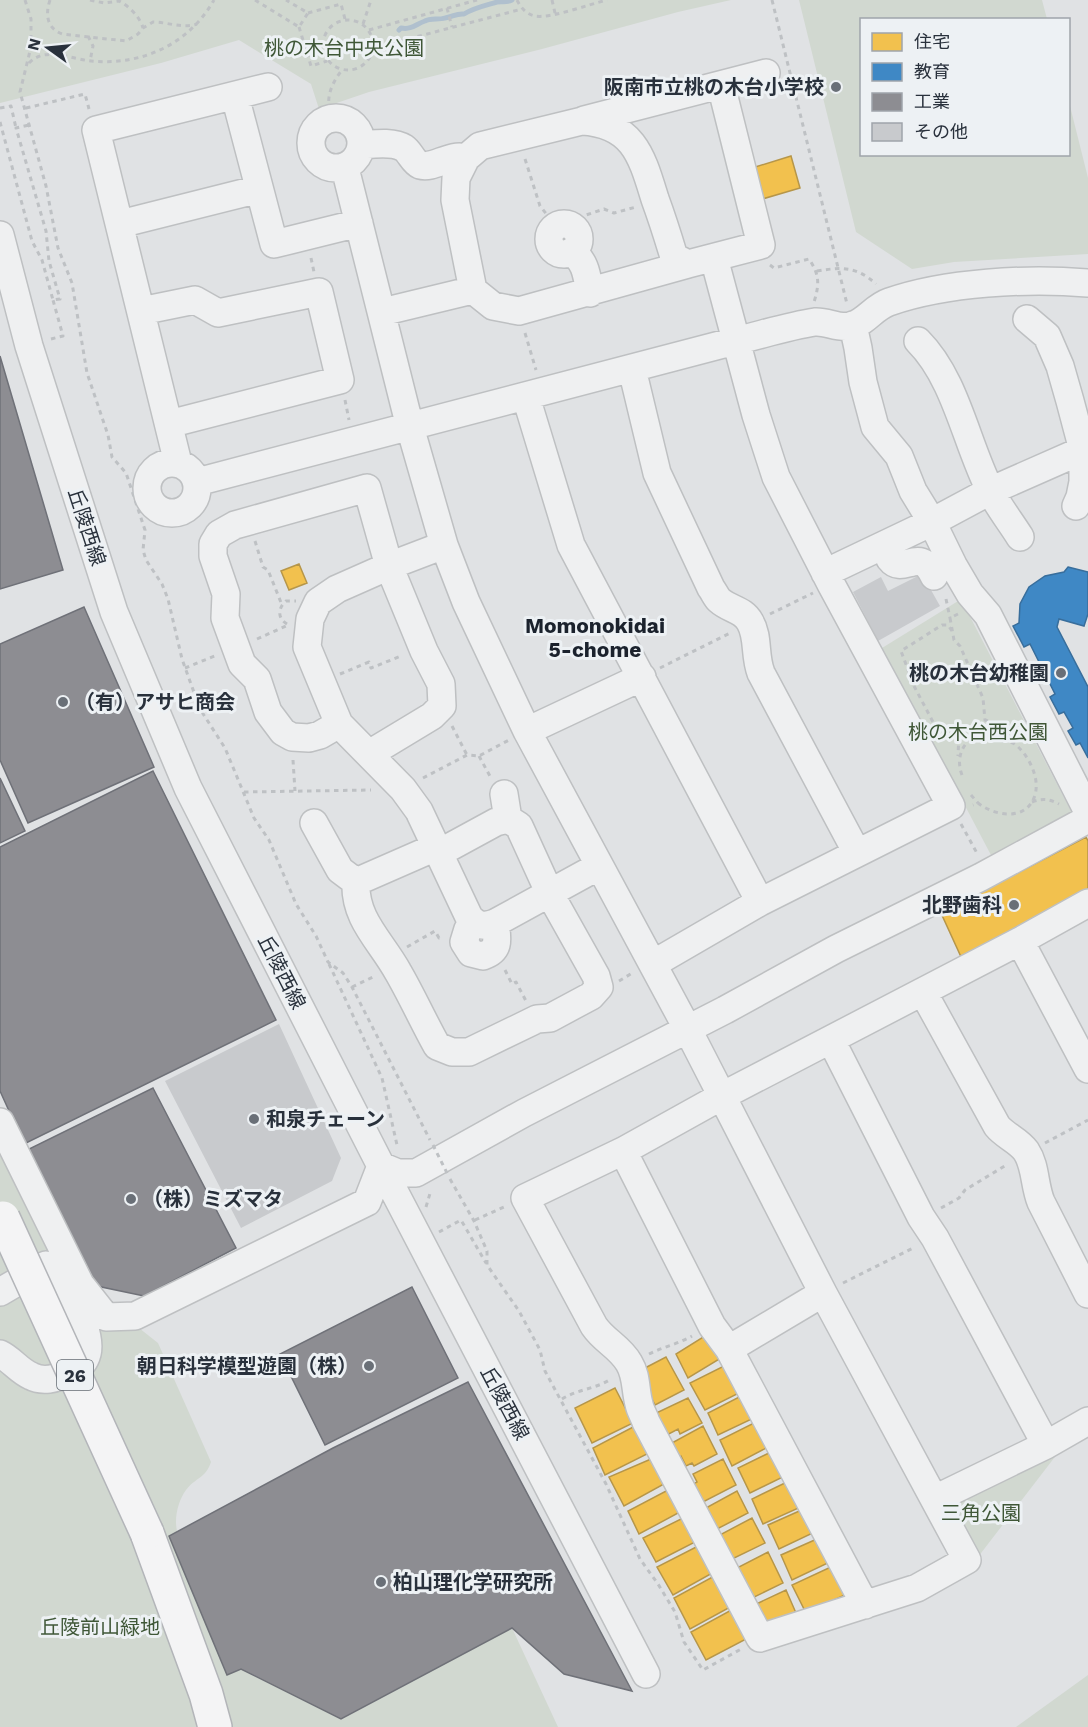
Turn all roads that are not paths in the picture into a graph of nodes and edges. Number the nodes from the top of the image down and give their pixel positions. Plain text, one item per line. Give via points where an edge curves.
1 (766, 73) dead end
2 (721, 85) junction
3 (268, 87) dead end
4 (236, 96) junction
5 (582, 121) junction
6 (362, 145) junction
7 (466, 158) junction
8 (345, 168) junction
9 (259, 189) junction
10 (359, 223) junction
11 (120, 224) junction
12 (0, 235) edge
13 (567, 235) road end
14 (714, 258) junction
15 (688, 264) junction
16 (1088, 283) edge
17 (473, 290) junction
18 (590, 293) junction
19 (141, 311) junction
20 (382, 312) junction
21 (1026, 319) dead end
22 (853, 325) junction
23 (735, 341) junction
24 (918, 341) dead end
25 (632, 369) junction
26 (534, 395) junction
27 (169, 424) junction
28 (411, 427) junction
29 (1085, 449) edge
30 (188, 473) junction
31 (990, 490) junction
32 (1076, 506) dead end
33 (932, 522) junction
34 (1020, 537) dead end
35 (444, 545) junction
36 (884, 545) junction
37 (389, 566) junction
38 (825, 573) junction
39 (934, 576) dead end
40 (642, 677) junction
41 (339, 724) junction
42 (527, 731) junction
43 (369, 754) junction
44 (1088, 812) edge
45 (1088, 819) edge
46 (314, 823) dead end
47 (437, 850) junction
48 (857, 853) junction
49 (599, 866) junction
50 (356, 882) junction
51 (550, 894) junction
52 (760, 902) junction
53 (1088, 903) edge
54 (478, 927) junction
55 (1020, 941) junction
56 (494, 950) road end
57 (653, 964) junction
58 (923, 992) junction
59 (687, 1028) junction
60 (831, 1040) junction
61 (1088, 1069) edge
62 (722, 1096) junction
63 (0, 1122) edge
64 (623, 1151) junction
65 (0, 1154) edge
66 (389, 1155) junction
67 (2, 1215) edge
68 (52, 1262) junction
69 (0, 1292) edge
70 (823, 1293) junction
71 (1088, 1294) edge
72 (729, 1348) junction
73 (0, 1354) edge
74 (1088, 1421) edge
75 (1046, 1445) junction
76 (935, 1499) junction
77 (865, 1605) junction
78 (646, 1674) dead end
79 (215, 1727) edge

1 - 2 street
2 - 5 street
2 - 14 street via 761,245
3 - 4 street
4 - 9 street
4 - 11 street via 96,130
5 - 7 street via 480,146
5 - 15 street via 597,122 623,135 642,157 674,256
6 - 7 street via 392,144 404,148 423,165 452,157
6 - 8 street via 354,161
6 - 8 street via 351,122 334,118 313,131 311,147 316,159 330,168
7 - 17 street via 456,178 455,200
8 - 10 street
9 - 10 street via 274,244
9 - 11 street
10 - 20 street
11 - 19 street
12 - 66 street, 丘陵西線 via 29,346 114,612 188,788
13 - 18 street via 585,266
14 - 15 street
14 - 23 street
15 - 18 street
16 - 22 street via 990,284 914,294 880,306
17 - 18 street via 493,306 519,311
17 - 20 street
19 - 27 street
19 - 27 street via 195,300 218,313 319,292 340,380
20 - 28 street
21 - 29 street via 1047,336
22 - 23 street via 815,322
22 - 33 street via 875,427 899,456 913,491
23 - 25 street
23 - 38 street via 777,477
24 - 31 street via 945,380
25 - 26 street
25 - 48 street via 657,472 711,588 719,600 744,613 751,623 761,673
26 - 28 street
26 - 40 street via 571,545
27 - 30 street
28 - 30 street
28 - 35 street
29 - 31 street
29 - 32 street via 1083,482
30 - 30 street via 169,463 160,466 153,471 142,500 161,512 182,512 190,507 198,491
31 - 33 street
31 - 34 street
33 - 36 street
33 - 44 street via 970,594 988,615
35 - 37 street
35 - 42 street via 466,602
36 - 38 street
36 - 39 street via 896,564 923,561
37 - 41 street via 337,589 318,602 310,619 308,647
37 - 41 street via 367,488 234,525 219,534 213,544 213,556 226,594 225,618 242,664 257,679 268,712 283,732 292,737 320,735
37 - 43 street via 441,684 442,706
38 - 48 street via 959,805
40 - 42 street
40 - 52 street
41 - 43 street
42 - 49 street
43 - 47 street via 420,811
45 - 59 street
46 - 50 street via 340,870
47 - 50 street
47 - 51 street via 496,822 506,807 519,826
47 - 54 street via 469,917
48 - 52 street
49 - 51 street
49 - 57 street
50 - 51 street via 358,908 369,930 390,958 437,1046 452,1052 469,1052 537,1019 550,1018 591,996 599,987
51 - 54 street
52 - 57 street
53 - 55 street
54 - 56 street via 498,937
55 - 58 street
55 - 61 street
57 - 59 street
58 - 60 street
58 - 71 street via 997,1126 1027,1153 1041,1202
59 - 62 street
59 - 66 street via 416,1173 398,1173
60 - 62 street
60 - 75 street via 921,1216
62 - 64 street
62 - 70 street
63 - 66 street via 80,1284 106,1317 135,1316 367,1202
64 - 72 street via 712,1326
64 - 77 street via 525,1198 594,1326 630,1364 646,1422 760,1638
65 - 68 street
66 - 78 street, 丘陵西線
67 - 79 highway, 26, bridge via 147,1533
68 - 69 street
68 - 73 street via 87,1332 85,1359 59,1378 44,1379 30,1376
70 - 72 street
70 - 76 street
72 - 77 street
74 - 75 street
75 - 76 street
76 - 77 street via 967,1560 916,1588

